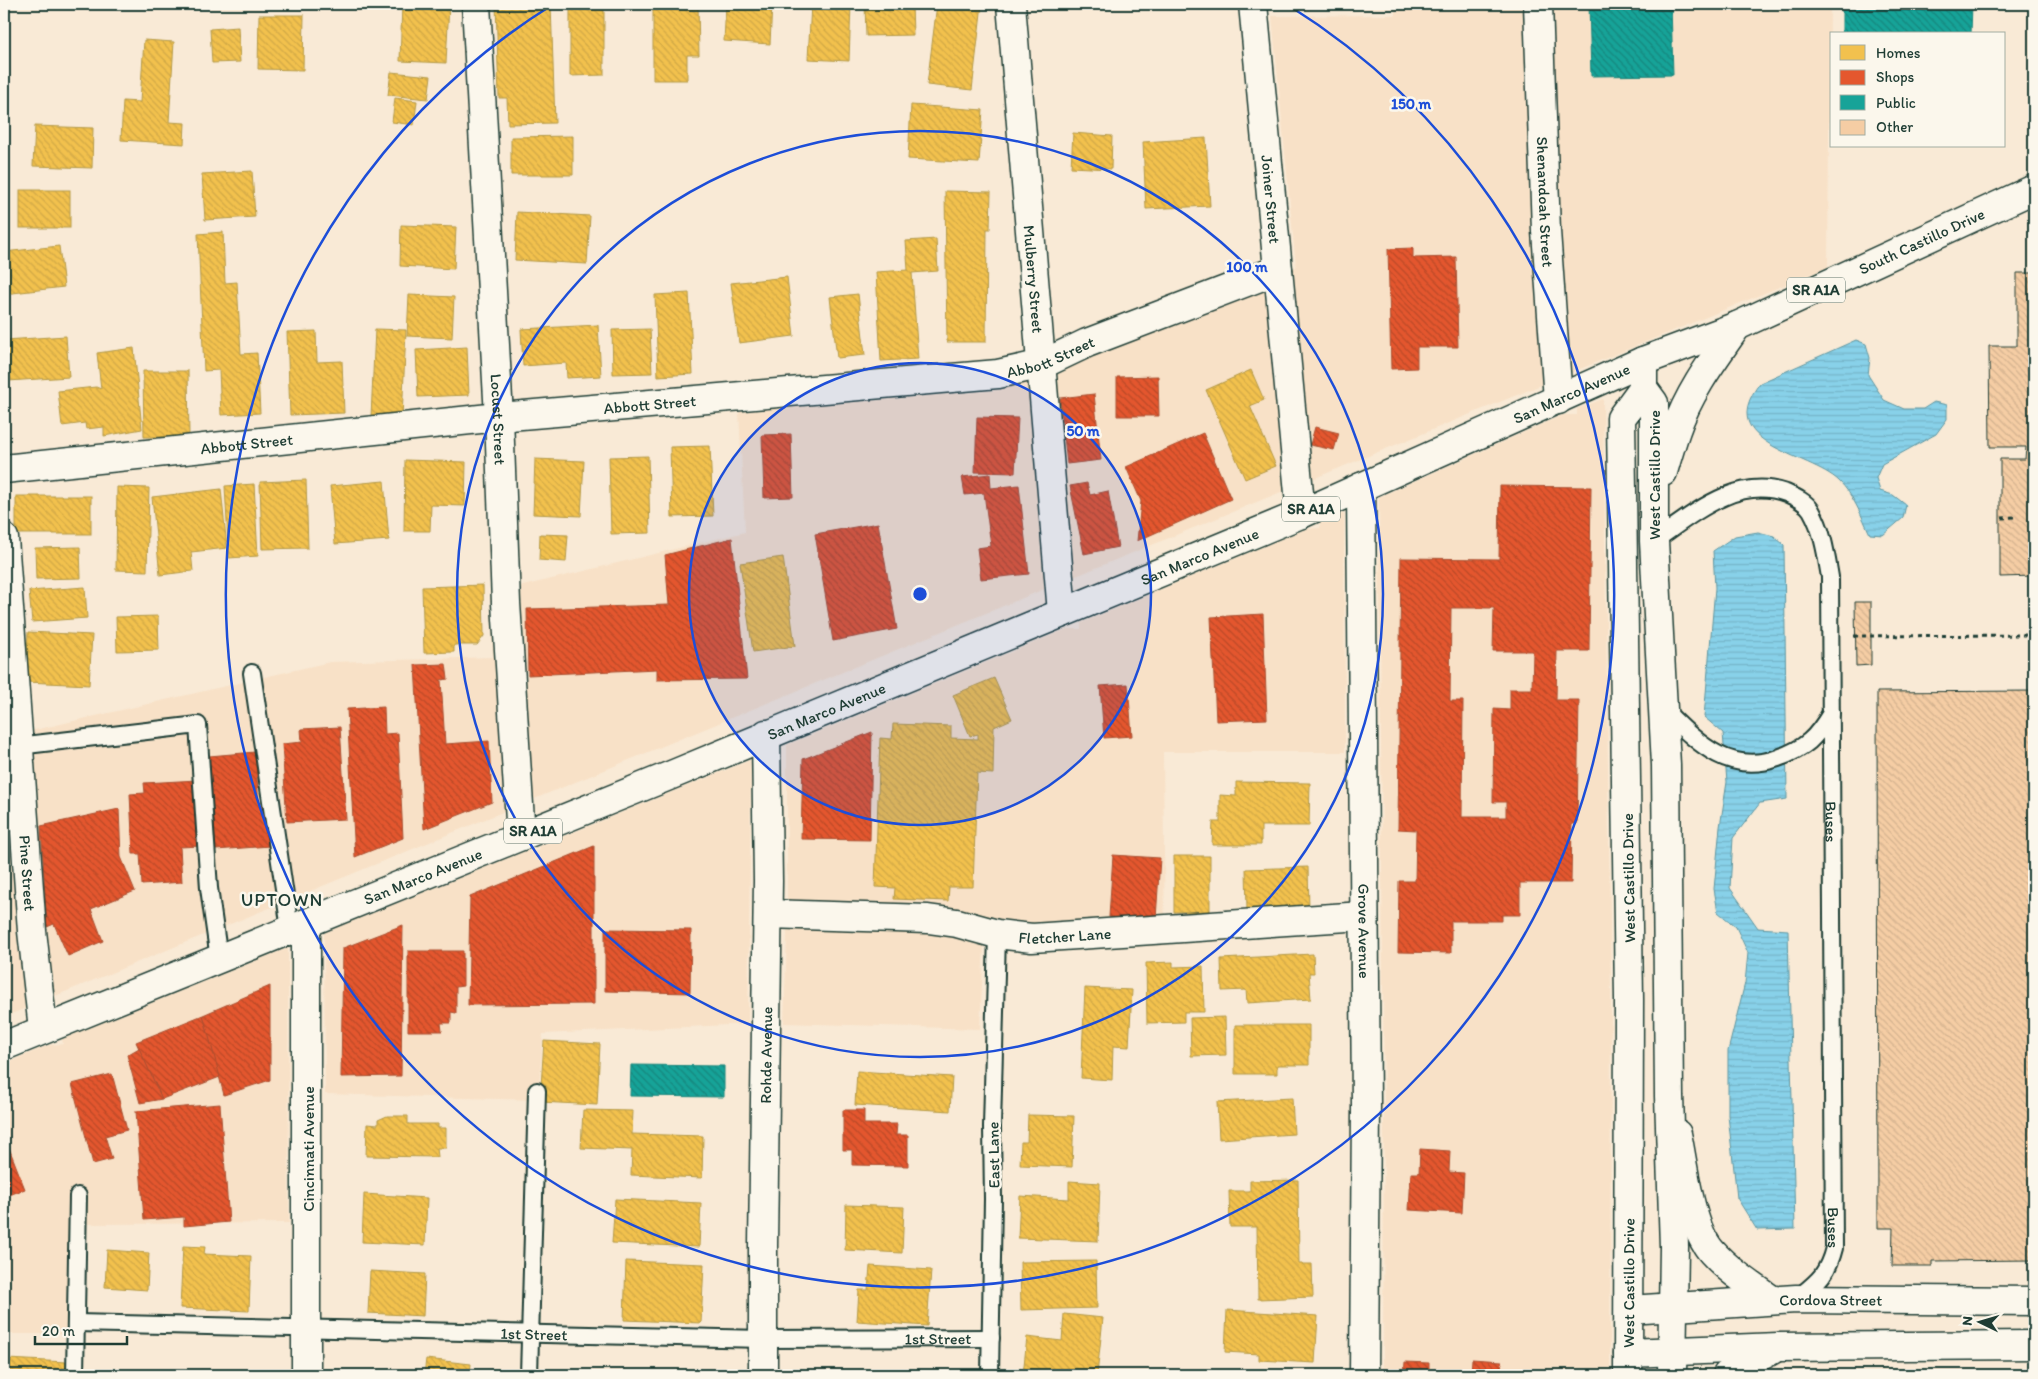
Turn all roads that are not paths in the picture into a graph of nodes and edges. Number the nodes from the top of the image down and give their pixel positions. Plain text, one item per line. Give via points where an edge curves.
1 (476, 4) edge
2 (1012, 4) edge
3 (1253, 4) edge
4 (1538, 4) edge
5 (2034, 189) edge
6 (1278, 270) junction
7 (1737, 326) junction
8 (1043, 364) junction
9 (1643, 375) junction
10 (1558, 400) junction
11 (499, 417) junction
12 (4, 469) edge
13 (1361, 487) junction
14 (1654, 502) junction
15 (1301, 514) junction
16 (4, 538) edge
17 (1654, 541) junction
18 (1062, 613) junction
19 (252, 673) dead end
20 (1662, 708) junction
21 (1831, 712) junction
22 (766, 734) junction
23 (18, 746) junction
24 (521, 836) junction
25 (768, 914) junction
26 (1363, 916) junction
27 (298, 926) junction
28 (997, 934) junction
29 (219, 959) junction
30 (43, 1029) junction
31 (4, 1046) edge
32 (537, 1091) dead end
33 (1669, 1096) junction
34 (78, 1196) dead end
35 (1784, 1300) junction
36 (2034, 1301) edge
37 (1673, 1307) junction
38 (1629, 1310) junction
39 (76, 1323) junction
40 (307, 1328) junction
41 (530, 1333) junction
42 (991, 1338) junction
43 (764, 1339) junction
44 (2034, 1345) edge
45 (1778, 1347) junction
46 (1672, 1363) edge
47 (1628, 1364) edge
48 (75, 1375) edge
49 (306, 1375) edge
50 (529, 1375) edge
51 (763, 1375) edge
52 (990, 1375) edge
53 (1364, 1375) edge
54 (1728, 1375) edge

1 - 11 street, Locust Street
2 - 8 street, Mulberry Street
3 - 6 street, Joiner Street
4 - 10 street, Shenandoah Street via 1546,231
5 - 7 street, South Castillo Drive / SR A1A
6 - 8 street, Abbott Street via 1087,343
6 - 15 street, Joiner Street
7 - 9 street, South Castillo Drive / SR A1A
7 - 14 street via 1686,407
8 - 11 street, Abbott Street via 998,374
8 - 18 street, Mulberry Street
9 - 10 street, San Marco Avenue / SR A1A
9 - 14 street, West Castillo Drive via 1654,403
9 - 38 street, West Castillo Drive via 1621,418 1630,1000
10 - 13 street, San Marco Avenue / SR A1A
11 - 12 street, Abbott Street
11 - 24 street, Locust Street via 506,603
13 - 15 street, San Marco Avenue / SR A1A
13 - 26 street, Grove Avenue
14 - 17 street, West Castillo Drive
15 - 18 street, San Marco Avenue / SR A1A
16 - 23 street, Pine Street
17 - 20 street, West Castillo Drive
17 - 21 lane, Buses via 1695,513 1736,492 1752,488 1778,490 1797,497 1810,509 1823,538 1830,576
18 - 22 street, San Marco Avenue / SR A1A
19 - 27 lane
20 - 21 lane via 1695,741 1720,757 1749,764 1764,763 1790,754 1809,743 1820,732
20 - 33 street, West Castillo Drive via 1666,765
21 - 35 lane, Buses via 1834,1248 1830,1265 1822,1278
22 - 24 street, San Marco Avenue / SR A1A
22 - 25 street, Rohde Avenue
23 - 29 lane via 198,725 209,888
23 - 30 street, Pine Street
24 - 27 street, San Marco Avenue / SR A1A
25 - 28 street, Fletcher Lane via 928,919
25 - 43 street, Rohde Avenue via 762,1245
26 - 28 street, Fletcher Lane via 1032,938
26 - 53 street, Grove Avenue via 1366,1106
27 - 29 street, San Marco Avenue / SR A1A
27 - 40 street, Cincinnati Avenue
28 - 42 lane, East Lane
29 - 30 street, San Marco Avenue / SR A1A
30 - 31 street, San Marco Avenue / SR A1A
32 - 41 lane
33 - 35 street via 1697,1229 1710,1251 1723,1262
33 - 37 street, West Castillo Drive
34 - 39 lane
35 - 36 street, Cordova Street
35 - 37 street, Cordova Street
37 - 38 street, Cordova Street
37 - 46 street, West Castillo Drive
38 - 47 street, West Castillo Drive
39 - 40 lane, 1st Street
39 - 48 lane
40 - 41 lane, 1st Street
40 - 49 street, Cincinnati Avenue
41 - 43 lane, 1st Street
41 - 50 lane
42 - 43 lane, 1st Street
42 - 52 lane, East Lane
43 - 51 street, Rohde Avenue
44 - 45 street
45 - 46 street
45 - 54 street
46 - 47 street

